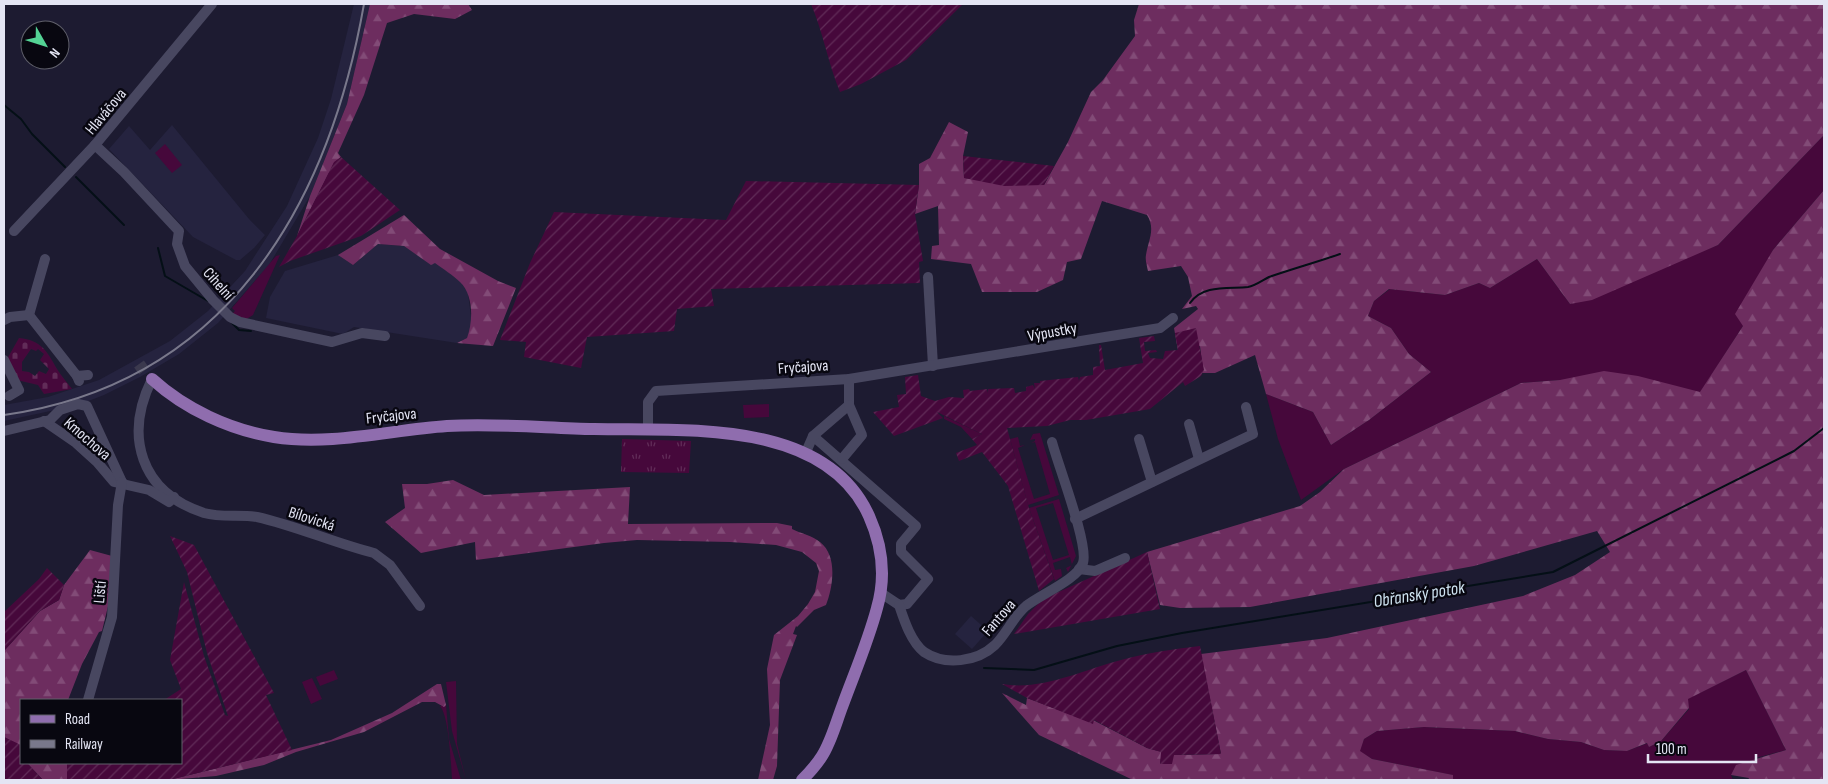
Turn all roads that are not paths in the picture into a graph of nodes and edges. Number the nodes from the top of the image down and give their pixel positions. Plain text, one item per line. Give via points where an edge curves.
1 (212, 4) edge
2 (95, 145) junction
3 (14, 231) dead end
4 (45, 258) dead end
5 (928, 277) dead end
6 (29, 314) junction
7 (1173, 318) dead end
8 (4, 320) edge
9 (385, 336) dead end
10 (4, 360) edge
11 (933, 366) junction
12 (148, 374) joint
13 (88, 375) dead end
14 (849, 379) junction
15 (9, 396) dead end
16 (849, 405) junction
17 (1246, 408) dead end
18 (44, 421) junction
19 (1189, 424) dead end
20 (648, 430) junction
21 (4, 432) edge
22 (813, 436) junction
23 (1139, 439) dead end
24 (1052, 442) dead end
25 (806, 452) junction
26 (842, 459) junction
27 (1199, 459) junction
28 (122, 482) junction
29 (1152, 482) junction
30 (174, 497) junction
31 (1075, 519) junction
32 (1124, 558) dead end
33 (1079, 569) junction
34 (881, 593) junction
35 (420, 606) dead end
36 (899, 606) junction
37 (88, 699) edge
38 (802, 780) edge

1 - 2 street, Hlaváčova
2 - 3 street, Hlaváčova
2 - 9 street, Cihelní via 178,231 176,244 185,266 230,317 245,324 332,342 362,333
4 - 6 street
5 - 11 street
6 - 8 street
6 - 13 street via 78,379
7 - 11 street, Výpustky via 1160,328
10 - 15 street via 20,390
11 - 14 street, Výpustky
12 - 20 main road, Fryčajova via 183,402 208,416 238,429 274,437 320,439 449,426
12 - 30 street, Bílovická via 138,419 139,445 150,473
14 - 16 street, Fryčajova
14 - 20 street, Fryčajova via 656,392 648,402
16 - 22 street
16 - 26 street, Fryčajova via 862,435
17 - 27 street via 1253,434
18 - 21 street, Kmochova
18 - 28 street, Kmochova via 98,462 114,482
18 - 28 street via 50,420 60,410 78,404 88,406
19 - 27 street
20 - 25 main road, Fryčajova via 754,437
22 - 25 street
22 - 26 street
23 - 29 street
24 - 31 street
25 - 34 main road, Fryčajova via 846,482 864,505 878,536
26 - 36 street via 916,526 901,544 901,552 928,579 907,604
27 - 29 street
28 - 30 street, Bílovická via 149,490 169,502
28 - 37 street, Liští via 112,617
29 - 31 street
30 - 35 street, Bílovická via 204,513 256,517 374,553 390,565
31 - 33 street via 1084,557
32 - 33 street via 1095,571
33 - 36 street, Fantova via 1075,575 1025,607 994,645 972,659 949,660 924,652 909,630
34 - 36 street
34 - 38 main road, Fryčajova via 874,621 824,755

